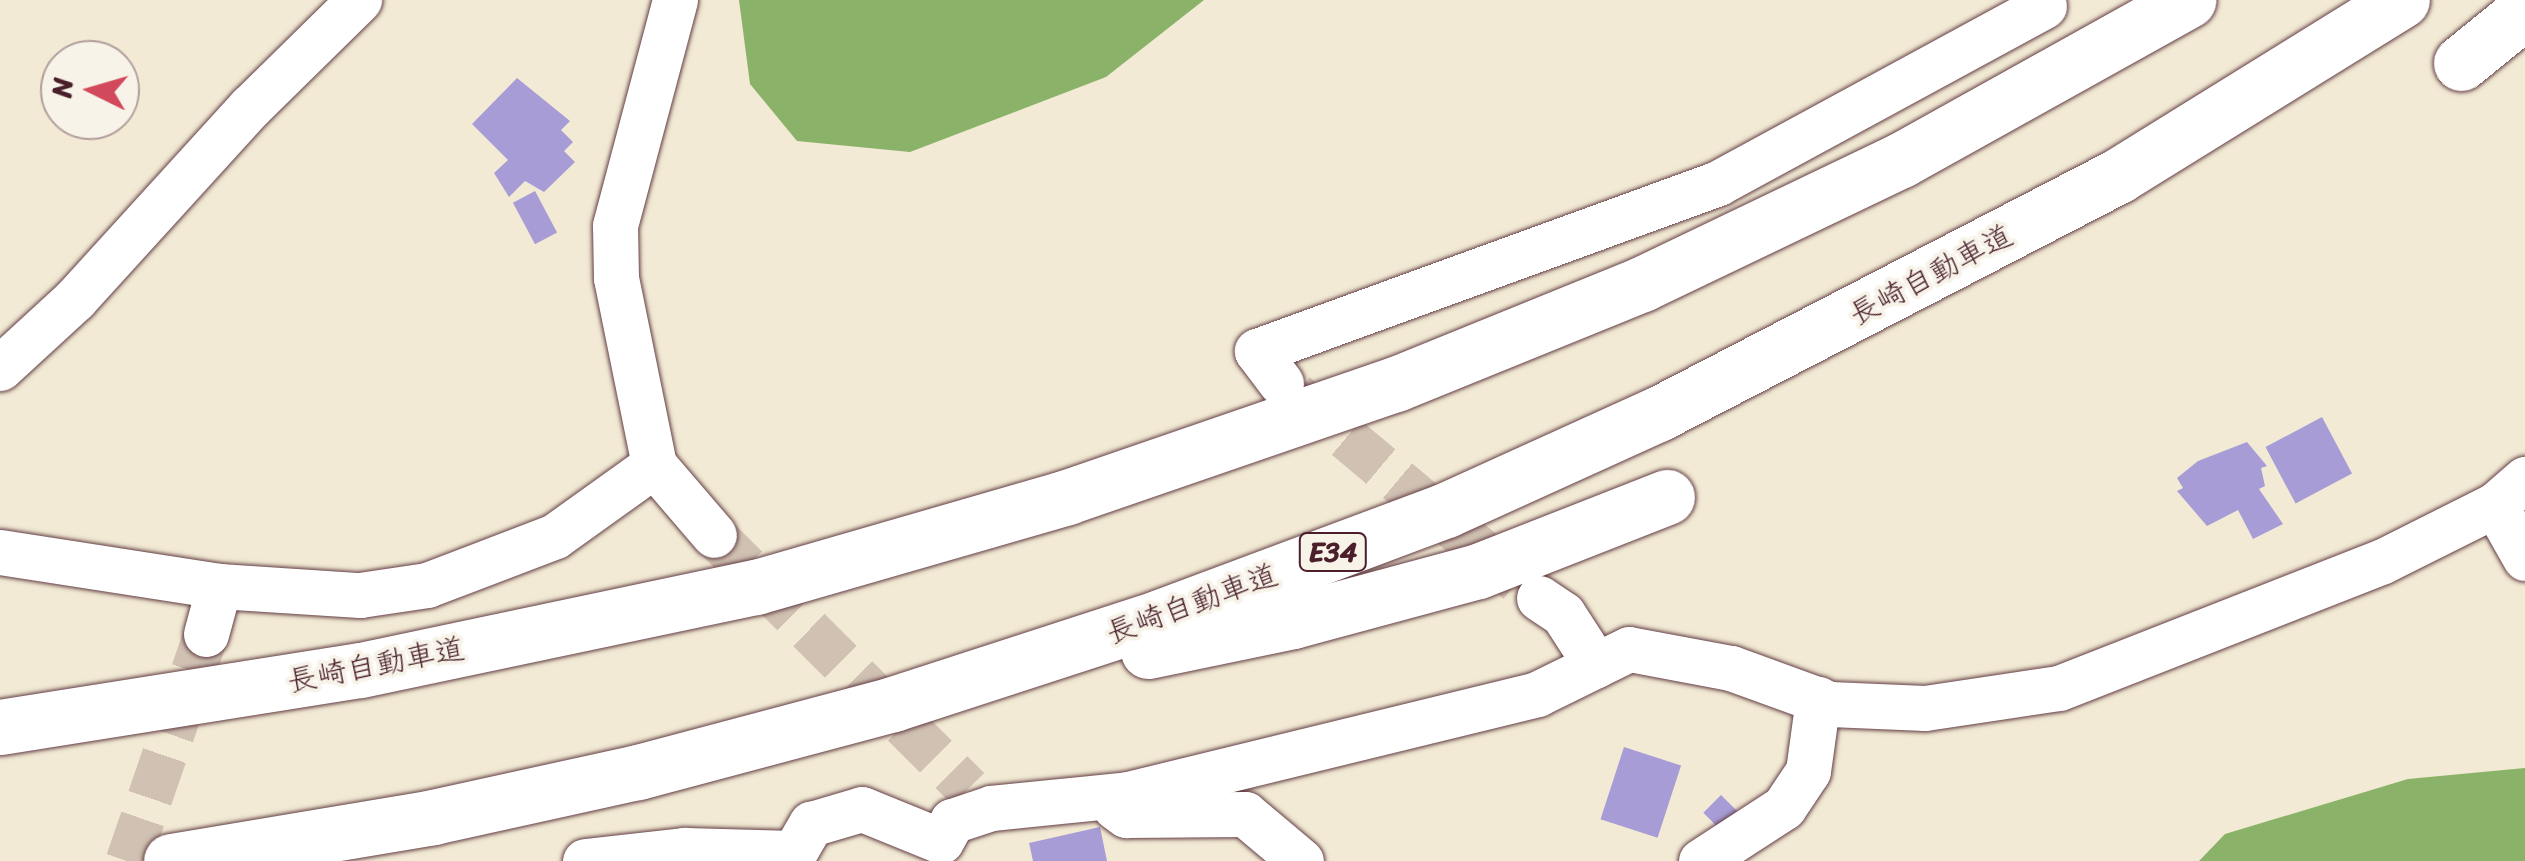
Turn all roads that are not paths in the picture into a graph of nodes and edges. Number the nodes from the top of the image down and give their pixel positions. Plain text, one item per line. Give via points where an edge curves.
1 (359, 0) edge
2 (675, 0) edge
3 (2189, 0) edge
4 (2402, 0) edge
5 (2044, 6) dead end
6 (2525, 12) edge
7 (2461, 63) dead end
8 (0, 368) edge
9 (1282, 384) tunnel mouth
10 (654, 465) junction
11 (2510, 492) edge
12 (1667, 498) dead end
13 (714, 535) tunnel mouth
14 (0, 552) edge
15 (2525, 558) edge
16 (219, 586) junction
17 (1539, 598) tunnel mouth
18 (206, 634) tunnel mouth
19 (1596, 665) junction
20 (1818, 700) junction
21 (894, 704) junction
22 (0, 728) edge
23 (1102, 796) junction
24 (674, 856) edge
25 (796, 857) edge
26 (171, 861) edge
27 (585, 861) edge
28 (1300, 861) edge
29 (1701, 861) edge

1 - 8 street via 250,106 75,299
2 - 10 street via 615,226 616,278
3 - 22 highway, 長崎自動車道 via 1901,160 1642,284 1396,384 1067,497 756,586 361,670
4 - 21 highway, 長崎自動車道 / E34 via 2118,176 1658,414 1392,530 1160,618
5 - 9 street via 1718,183 1257,351
6 - 7 highway
10 - 13 street
10 - 16 street via 555,536 428,586 360,596
11 - 15 street
11 - 20 street via 2381,562 2058,688 1925,708
12 - 21 highway via 1478,570 1294,621
14 - 16 street
16 - 18 street
17 - 19 street via 1563,614
19 - 20 street via 1629,649 1730,668
19 - 23 street via 1537,694
20 - 29 street via 1808,771 1784,808
21 - 26 highway, 長崎自動車道 / E34 via 489,805
23 - 25 street via 979,798 952,821 941,841 862,809 812,824
23 - 28 street via 1126,816 1245,814
24 - 25 street
24 - 27 street

